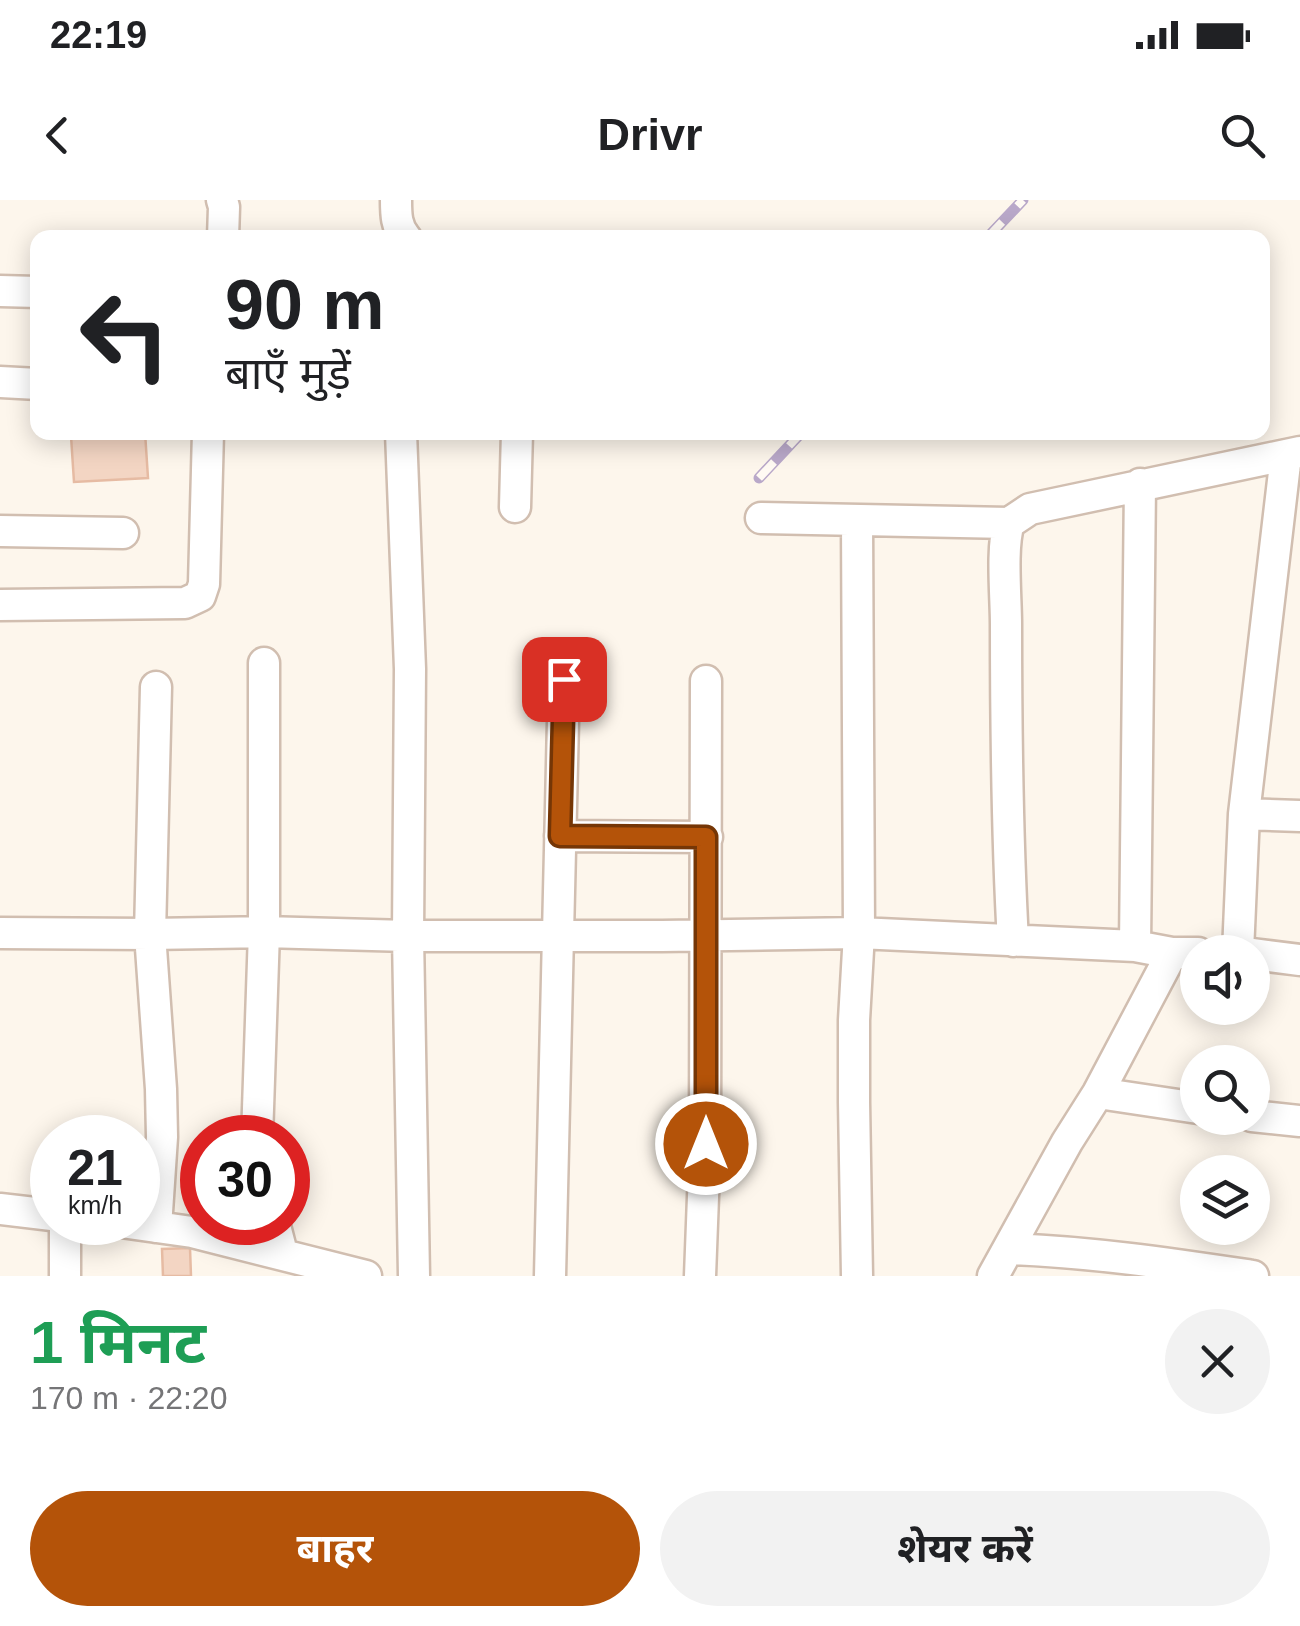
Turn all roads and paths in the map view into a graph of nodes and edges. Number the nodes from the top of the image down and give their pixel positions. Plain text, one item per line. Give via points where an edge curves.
1 (222, 200) edge
2 (396, 200) edge
3 (223, 230) edge
4 (400, 230) edge
5 (0, 291) edge
6 (30, 292) edge
7 (0, 382) edge
8 (30, 384) edge
9 (208, 440) edge
10 (401, 440) edge
11 (516, 440) edge
12 (1293, 454) edge
13 (1140, 484) junction
14 (515, 508) dead end
15 (761, 518) dead end
16 (857, 521) junction
17 (1009, 524) junction
18 (0, 532) edge
19 (123, 533) dead end
20 (0, 605) edge
21 (264, 663) dead end
22 (564, 679) dead end
23 (706, 681) dead end
24 (156, 687) dead end
25 (1244, 814) junction
26 (1300, 816) edge
27 (560, 836) junction
28 (706, 837) junction
29 (264, 932) junction
30 (0, 933) edge
31 (859, 933) junction
32 (150, 934) junction
33 (557, 935) junction
34 (1239, 935) edge
35 (408, 936) junction
36 (707, 936) junction
37 (1013, 940) junction
38 (1135, 946) junction
39 (1180, 952) edge
40 (1270, 956) edge
41 (1300, 960) edge
42 (1180, 961) edge
43 (1098, 1093) junction
44 (1180, 1105) edge
45 (258, 1115) edge
46 (1270, 1118) edge
47 (1300, 1121) edge
48 (160, 1166) edge
49 (0, 1209) edge
50 (30, 1212) edge
51 (160, 1228) edge
52 (66, 1245) edge
53 (1010, 1248) junction
54 (301, 1264) edge
55 (65, 1276) edge
56 (366, 1276) edge
57 (414, 1276) edge
58 (550, 1276) edge
59 (700, 1276) edge
60 (858, 1276) edge
61 (993, 1276) edge
62 (1253, 1276) edge

1 - 3 street
2 - 4 street
5 - 6 street
7 - 8 street
9 - 20 street via 200,596 185,603
10 - 35 street via 410,669
11 - 14 street
12 - 13 street
12 - 25 street
13 - 17 street via 1030,509
13 - 38 street
15 - 16 street
16 - 17 street
16 - 31 street
17 - 37 street
18 - 19 street
21 - 29 street
22 - 27 street
23 - 28 street
24 - 32 street
25 - 26 street
25 - 34 street
27 - 28 street
27 - 33 street
28 - 36 street
29 - 32 street
29 - 35 street
29 - 45 street
30 - 32 street
31 - 36 street
31 - 37 street
31 - 60 street
32 - 48 street
33 - 35 street
33 - 36 street
33 - 58 street
35 - 57 street
36 - 59 street
37 - 38 street
38 - 39 street
40 - 41 street
42 - 43 street
43 - 44 street
43 - 53 street
46 - 47 street
49 - 50 street
51 - 54 street
52 - 55 street
53 - 61 street
53 - 62 street
54 - 56 street

